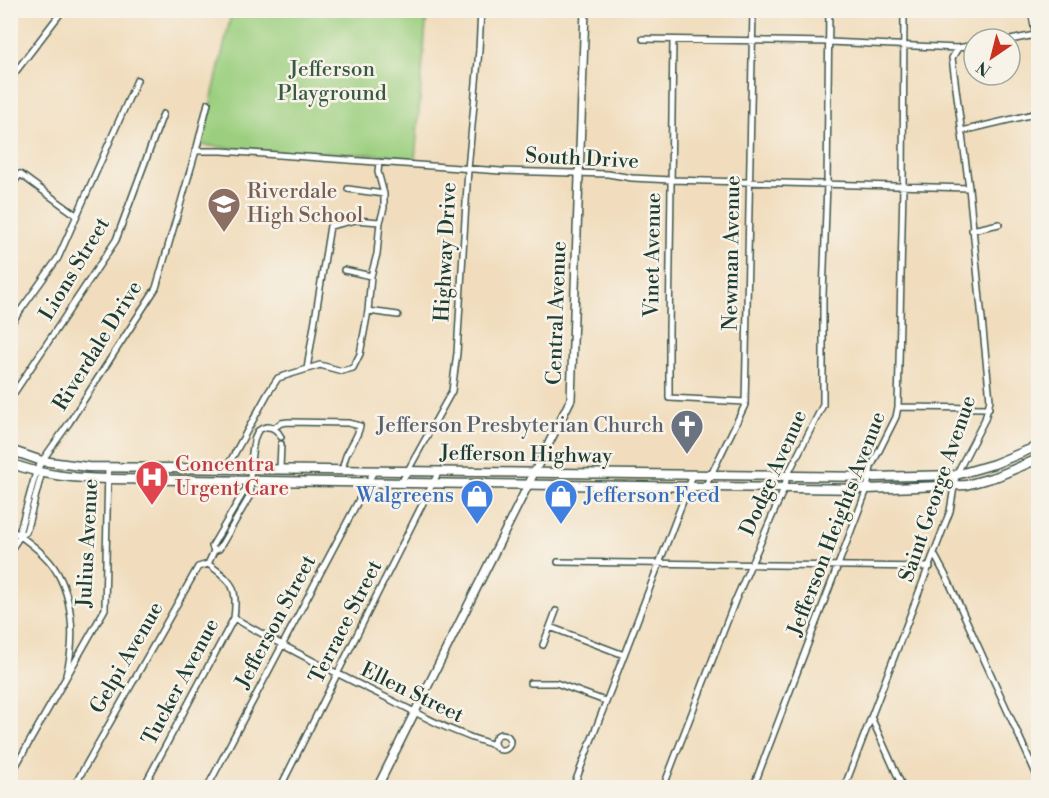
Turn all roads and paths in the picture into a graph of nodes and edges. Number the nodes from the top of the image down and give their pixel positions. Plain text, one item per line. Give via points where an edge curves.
1 (63, 10) edge
2 (481, 10) edge
3 (585, 10) edge
4 (753, 10) edge
5 (829, 10) edge
6 (904, 10) edge
7 (1031, 10) edge
8 (1035, 35) junction
9 (1022, 37) edge
10 (643, 39) dead end
11 (674, 40) junction
12 (751, 41) junction
13 (829, 42) junction
14 (903, 45) junction
15 (962, 47) edge
16 (958, 48) junction
17 (1038, 48) edge
18 (10, 79) edge
19 (137, 80) dead end
20 (208, 103) dead end
21 (163, 114) dead end
22 (1038, 114) edge
23 (962, 131) junction
24 (195, 151) junction
25 (379, 162) junction
26 (468, 169) junction
27 (579, 173) junction
28 (671, 180) junction
29 (749, 182) junction
30 (827, 183) junction
31 (903, 186) junction
32 (10, 188) edge
33 (969, 188) junction
34 (348, 189) dead end
35 (384, 194) junction
36 (76, 215) junction
37 (380, 222) junction
38 (999, 224) dead end
39 (972, 230) junction
40 (344, 270) dead end
41 (370, 276) junction
42 (368, 311) junction
43 (398, 315) dead end
44 (10, 325) edge
45 (307, 369) junction
46 (10, 399) edge
47 (745, 402) junction
48 (898, 407) junction
49 (989, 408) junction
50 (274, 428) junction
51 (1038, 446) edge
52 (10, 450) edge
53 (1038, 459) edge
54 (42, 461) junction
55 (10, 464) edge
56 (108, 467) junction
57 (226, 469) junction
58 (252, 469) junction
59 (280, 470) junction
60 (343, 470) junction
61 (374, 471) junction
62 (407, 471) junction
63 (439, 471) junction
64 (39, 473) junction
65 (534, 473) junction
66 (693, 475) junction
67 (956, 475) junction
68 (711, 476) junction
69 (787, 476) junction
70 (870, 477) junction
71 (109, 479) junction
72 (250, 483) junction
73 (368, 483) junction
74 (402, 483) junction
75 (434, 484) junction
76 (527, 485) junction
77 (955, 486) junction
78 (688, 487) junction
79 (705, 487) junction
80 (784, 489) junction
81 (867, 489) junction
82 (10, 530) edge
83 (20, 536) junction
84 (10, 551) edge
85 (934, 554) junction
86 (558, 562) dead end
87 (208, 564) junction
88 (659, 564) junction
89 (750, 566) junction
90 (838, 566) junction
91 (930, 567) junction
92 (10, 611) edge
93 (556, 611) dead end
94 (234, 618) junction
95 (550, 627) junction
96 (282, 645) junction
97 (543, 645) dead end
98 (10, 654) edge
99 (624, 655) junction
100 (338, 674) junction
101 (64, 682) junction
102 (530, 683) dead end
103 (605, 701) junction
104 (413, 711) junction
105 (871, 717) junction
106 (494, 746) dead end
107 (10, 776) edge
108 (1038, 777) edge
109 (73, 788) edge
110 (143, 788) edge
111 (207, 788) edge
112 (280, 788) edge
113 (377, 788) edge
114 (573, 788) edge
115 (663, 788) edge
116 (753, 788) edge
117 (844, 788) edge
118 (903, 788) edge

1 - 18 street
2 - 26 street, Highway Drive
3 - 27 main road, Central Avenue
4 - 12 street, Newman Avenue
5 - 13 street, Dodge Avenue
6 - 14 street, Jefferson Heights Avenue
7 - 8 street
8 - 9 street
8 - 17 street
10 - 11 street
11 - 12 street
11 - 28 street, Vinet Avenue
12 - 13 street
12 - 29 street, Newman Avenue
13 - 14 street
13 - 30 street, Dodge Avenue
14 - 16 street
14 - 31 street, Jefferson Heights Avenue
15 - 16 street
16 - 23 street, Saint George Avenue via 952,58
19 - 36 street
20 - 24 street, Riverdale Drive
21 - 46 street, Lions Street via 116,240
22 - 23 street
23 - 33 street, Saint George Avenue
24 - 25 street, South Drive
24 - 54 street, Riverdale Drive via 156,288
25 - 26 street, South Drive
25 - 35 street
26 - 27 street, South Drive
26 - 62 street, Highway Drive via 452,391
27 - 28 street, South Drive
27 - 65 main road, Central Avenue via 571,399
28 - 29 street, South Drive
28 - 47 street, Vinet Avenue via 669,398
29 - 30 street, South Drive
29 - 47 street, Newman Avenue
30 - 31 street, South Drive
30 - 69 street, Dodge Avenue via 823,405
31 - 33 street, South Drive
31 - 48 street, Jefferson Heights Avenue
32 - 36 street via 20,174
33 - 39 street, Saint George Avenue
34 - 35 street
35 - 37 street
36 - 44 street via 58,258
37 - 41 street
37 - 45 street via 355,220 330,226
38 - 39 street
39 - 49 street, Saint George Avenue
40 - 41 street
41 - 42 street
42 - 43 street
42 - 45 street via 360,354 352,368 342,371 320,365
45 - 57 street via 278,378
47 - 68 street, Newman Avenue
48 - 49 street
48 - 70 street, Jefferson Heights Avenue
49 - 67 street, Saint George Avenue
50 - 58 street, Gelpi Avenue via 258,431
50 - 59 street via 281,440
50 - 60 street via 281,423 305,422 360,426 343,459
51 - 67 main road, Jefferson Highway
52 - 54 main road, Jefferson Highway
53 - 77 main road, Jefferson Highway via 986,480
54 - 56 main road, Jefferson Highway
54 - 64 street
55 - 64 main road, Jefferson Highway
56 - 57 main road, Jefferson Highway
56 - 71 street, Julius Avenue
57 - 58 main road, Jefferson Highway
58 - 59 main road, Jefferson Highway
58 - 72 street, Gelpi Avenue
59 - 60 main road, Jefferson Highway
60 - 61 main road, Jefferson Highway
61 - 62 main road, Jefferson Highway
61 - 73 street, Jefferson Street
62 - 63 main road, Jefferson Highway
62 - 74 street, Highway Drive
63 - 65 main road, Jefferson Highway
63 - 75 street, Terrace Street
64 - 71 main road, Jefferson Highway
64 - 83 street
65 - 66 main road, Jefferson Highway
65 - 76 main road, Central Avenue
66 - 68 main road, Jefferson Highway
66 - 78 street
67 - 70 main road, Jefferson Highway
67 - 77 street, Saint George Avenue
68 - 69 main road, Jefferson Highway
68 - 79 street, Newman Avenue
69 - 70 main road, Jefferson Highway
69 - 80 street, Dodge Avenue
70 - 81 street, Jefferson Heights Avenue
71 - 72 main road, Jefferson Highway
71 - 101 street, Julius Avenue via 105,609
72 - 73 main road, Jefferson Highway
72 - 87 street, Gelpi Avenue via 212,546 214,551
73 - 74 main road, Jefferson Highway
73 - 96 street, Jefferson Street
74 - 75 main road, Jefferson Highway
75 - 76 main road, Jefferson Highway
75 - 100 street, Terrace Street
76 - 78 main road, Jefferson Highway
76 - 104 main road, Central Avenue
77 - 81 main road, Jefferson Highway
77 - 85 street, Saint George Avenue
78 - 79 main road, Jefferson Highway
78 - 88 street
79 - 80 main road, Jefferson Highway
80 - 81 main road, Jefferson Highway
80 - 89 street, Dodge Avenue
81 - 90 street, Jefferson Heights Avenue
82 - 83 street
83 - 84 street
83 - 101 street via 52,564 66,596 72,638
85 - 91 street, Saint George Avenue
85 - 108 street
86 - 88 street
87 - 94 street, Tucker Avenue via 223,574 234,590
87 - 109 street, Gelpi Avenue via 198,567
88 - 89 street
88 - 99 street
89 - 90 street
89 - 115 street, Dodge Avenue
90 - 91 street
90 - 116 street, Jefferson Heights Avenue
91 - 105 street, Saint George Avenue
92 - 98 street via 14,641
93 - 95 street
94 - 96 street, Ellen Street
94 - 110 street, Tucker Avenue
95 - 97 street
95 - 99 street
96 - 100 street, Ellen Street
96 - 111 street, Jefferson Street
99 - 103 street
100 - 104 street, Ellen Street
100 - 112 street, Terrace Street
101 - 107 street, Julius Avenue
102 - 103 street via 556,682
103 - 114 street
104 - 106 street, Ellen Street via 453,732
104 - 113 main road, Central Avenue
105 - 117 street, Saint George Avenue
105 - 118 street

